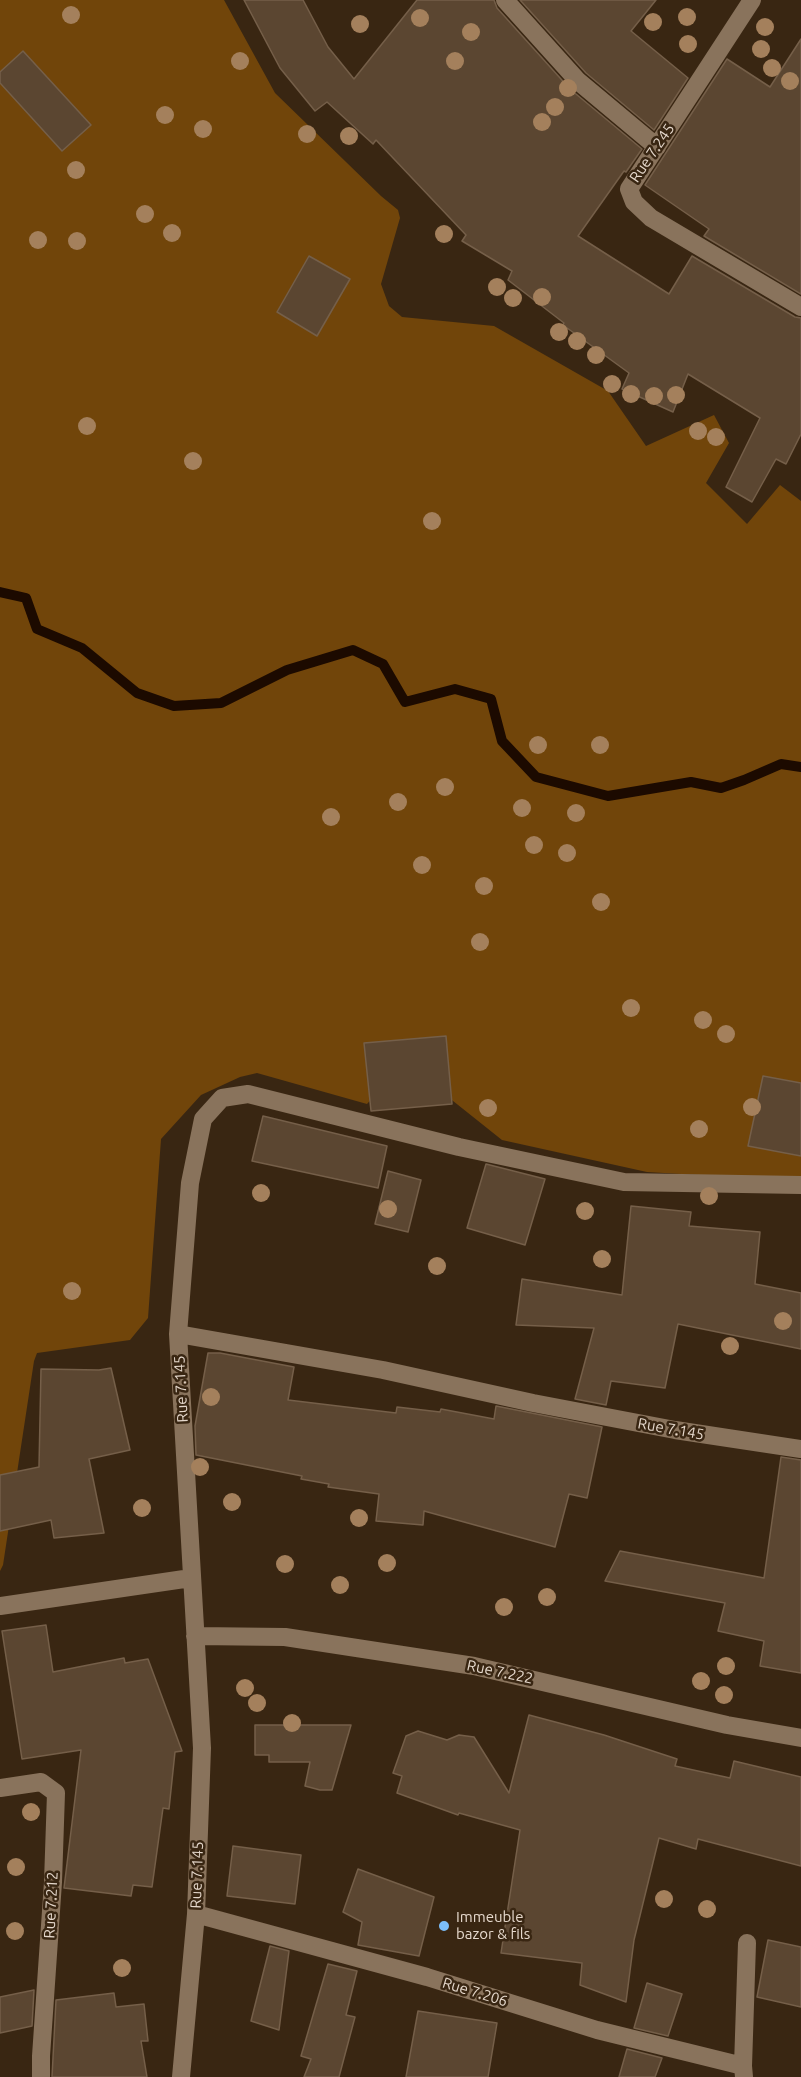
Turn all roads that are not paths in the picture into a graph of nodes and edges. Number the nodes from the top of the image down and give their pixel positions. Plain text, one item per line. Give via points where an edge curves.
1 (505, 0) edge
2 (752, 0) edge
3 (657, 147) junction
4 (801, 307) edge
5 (801, 1185) edge
6 (178, 1334) junction
7 (801, 1449) edge
8 (191, 1578) junction
9 (0, 1606) edge
10 (195, 1636) junction
11 (801, 1738) edge
12 (0, 1788) edge
13 (196, 1914) junction
14 (747, 1943) dead end
15 (744, 2072) edge
16 (41, 2077) edge
17 (181, 2077) edge

1 - 3 street via 578,81
2 - 3 street, Rue 7.245
3 - 4 street, Rue 7.245 via 629,189 634,202 651,218
5 - 6 street via 624,1182 459,1147 248,1094 222,1098 203,1119 190,1183
6 - 7 street, Rue 7.145 via 383,1370 675,1430
6 - 8 street, Rue 7.145
8 - 9 street
8 - 10 street, Rue 7.145
10 - 11 street, Rue 7.222 via 285,1637 474,1666 727,1725
10 - 13 street, Rue 7.145 via 202,1748
12 - 16 street, Rue 7.212 via 41,1782 56,1793
13 - 15 street, Rue 7.206 via 427,1977
13 - 17 street, Rue 7.145
14 - 15 street

